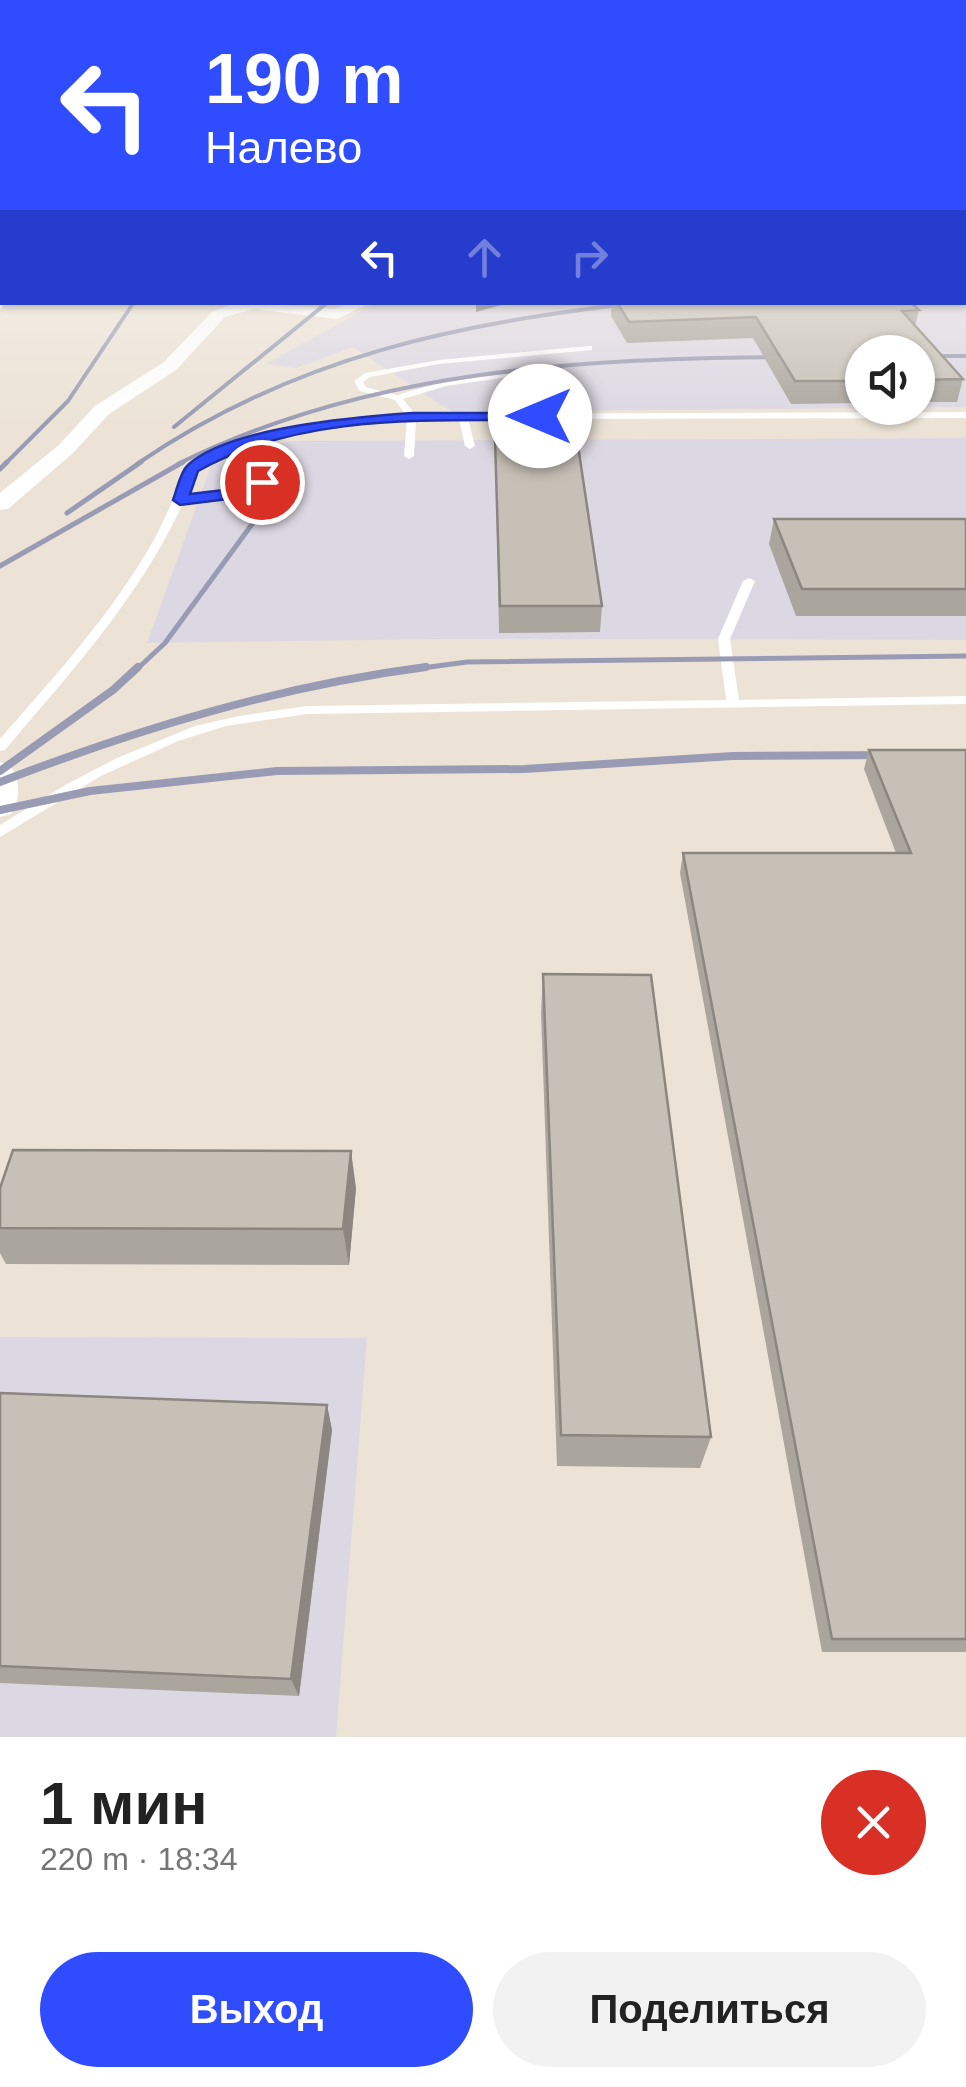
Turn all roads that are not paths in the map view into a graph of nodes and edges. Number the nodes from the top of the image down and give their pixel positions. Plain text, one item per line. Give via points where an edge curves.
1 (246, 305) edge
2 (267, 305) edge
3 (358, 305) edge
4 (589, 348) dead end
5 (531, 373) dead end
6 (398, 398) junction
7 (966, 415) edge
8 (412, 417) junction
9 (463, 417) junction
10 (470, 446) dead end
11 (410, 456) dead end
12 (281, 473) dead end
13 (180, 500) junction
14 (0, 504) edge
15 (749, 581) dead end
16 (966, 700) edge
17 (733, 704) junction
18 (0, 747) edge
19 (0, 771) edge
20 (0, 807) edge
21 (0, 832) edge

1 - 14 street via 219,314 170,366 102,410
2 - 3 street via 337,314
4 - 6 lane via 439,362 358,381
5 - 6 lane
6 - 8 lane
7 - 9 lane
8 - 9 lane
8 - 11 lane
8 - 13 lane via 338,423 224,451 192,468
9 - 10 lane
12 - 13 lane via 244,492
13 - 18 lane via 147,561
15 - 17 lane via 724,639
16 - 17 lane
17 - 21 lane via 307,710 203,728 116,763
19 - 20 street

